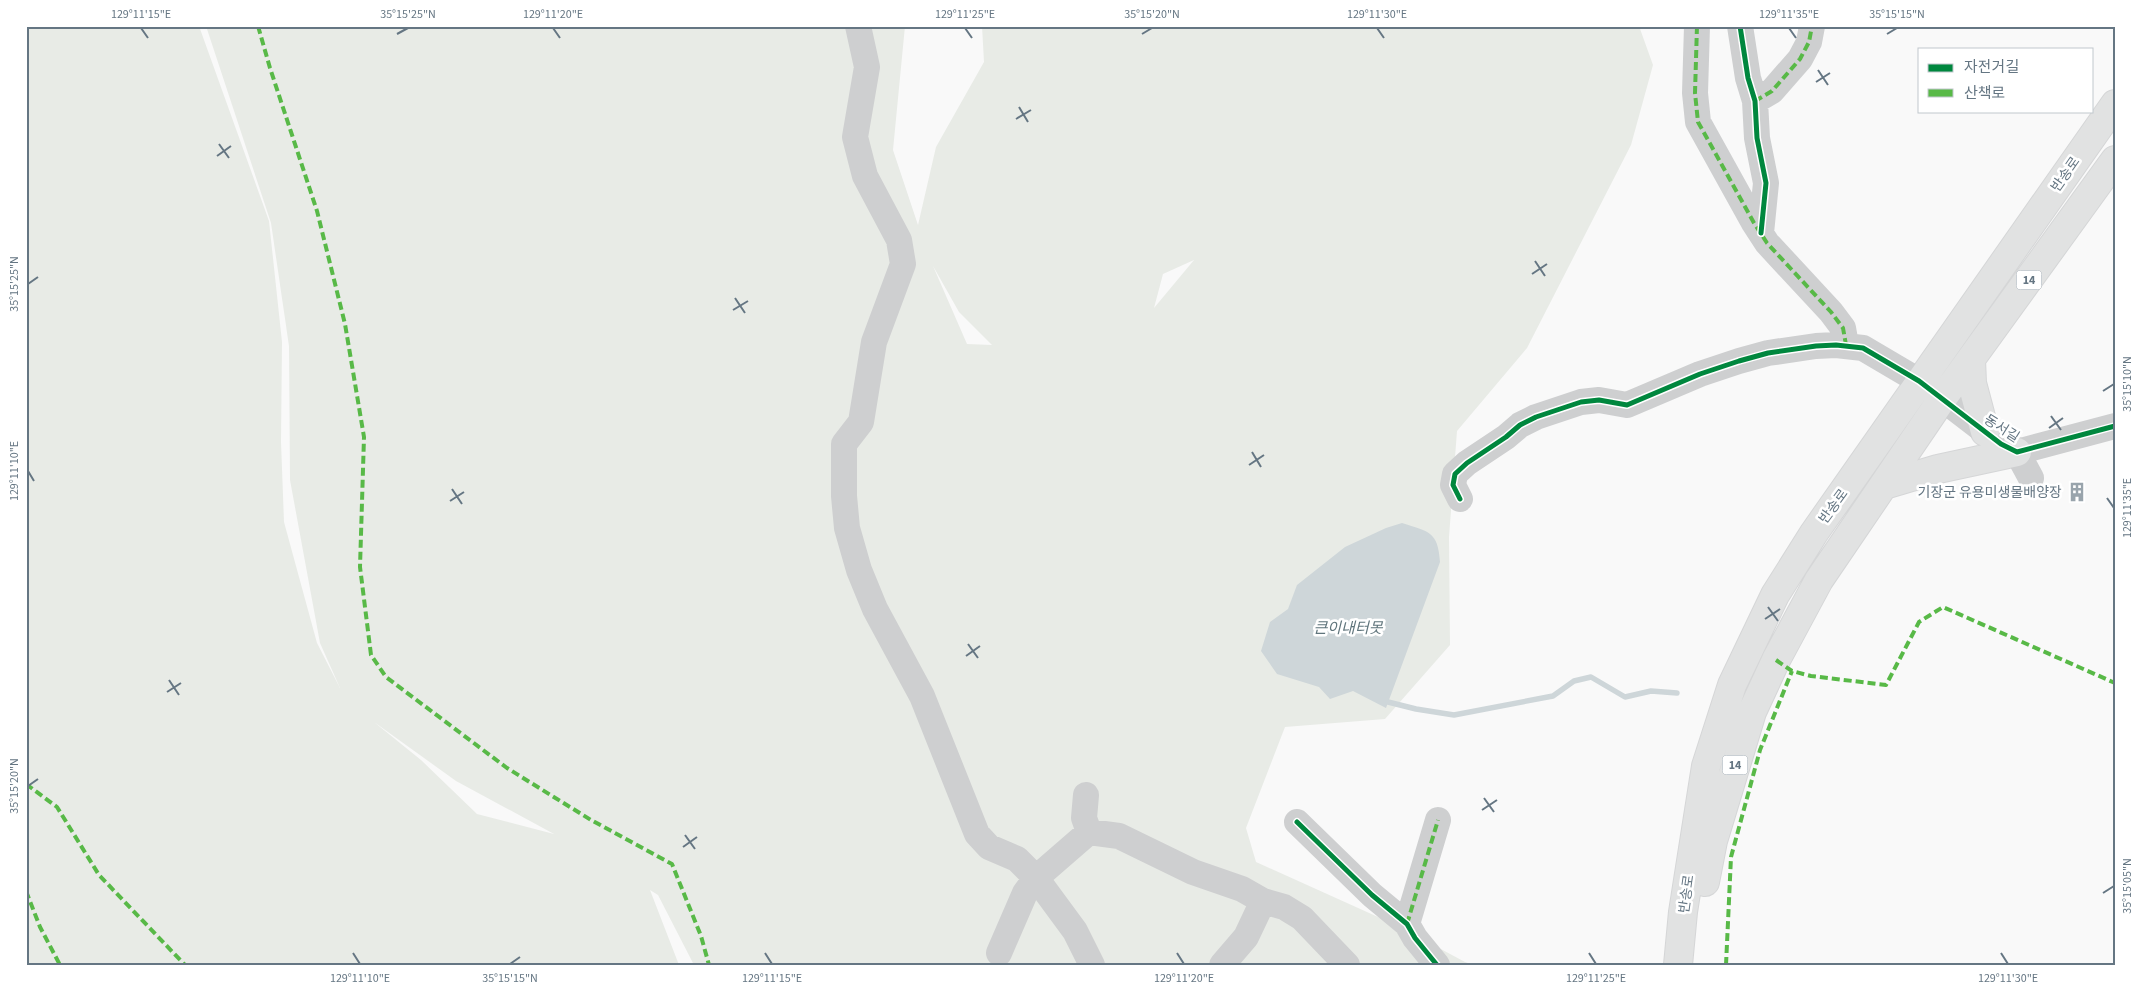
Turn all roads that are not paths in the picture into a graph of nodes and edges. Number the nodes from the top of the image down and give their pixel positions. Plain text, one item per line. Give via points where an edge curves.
1 (858, 26) edge
2 (1697, 26) edge
3 (1740, 26) edge
4 (1812, 26) edge
5 (1755, 101) junction
6 (2115, 104) edge
7 (2115, 160) edge
8 (1761, 233) junction
9 (1846, 345) junction
10 (1971, 359) junction
11 (1919, 381) junction
12 (1942, 399) junction
13 (2115, 426) edge
14 (1985, 432) junction
15 (2017, 452) junction
16 (1869, 455) junction
17 (2030, 478) dead end
18 (1884, 484) junction
19 (1460, 500) dead end
20 (1859, 521) junction
21 (1086, 795) dead end
22 (1438, 820) dead end
23 (1297, 822) dead end
24 (1089, 832) junction
25 (1036, 878) junction
26 (1263, 901) junction
27 (1407, 924) junction
28 (999, 953) dead end
29 (1092, 965) edge
30 (1222, 965) edge
31 (1347, 965) edge
32 (1437, 965) edge
33 (1678, 965) edge
34 (1698, 965) edge

1 - 25 street via 867,67 855,137 865,176 899,240 902,264 874,342 861,422 844,444 847,528 875,609 922,696 977,834 989,847 1017,859
2 - 8 street via 1695,93 1698,122
3 - 5 street
4 - 5 street via 1809,42 1800,58 1772,91
5 - 8 street via 1757,138 1766,183
6 - 11 main road, 반송로 / 14
7 - 10 main road, 반송로 / 14
8 - 9 street via 1831,312 1843,328
9 - 11 street, 동서길 via 1863,348
9 - 19 street, 동서길 via 1768,353 1700,374 1627,405 1599,400 1542,414 1520,424 1455,474 1453,485
10 - 12 main road, 반송로 / 14
10 - 14 main road via 1972,384
11 - 12 street, 동서길
11 - 16 main road, 반송로 / 14
12 - 14 street, 동서길
12 - 18 main road, 반송로 / 14
13 - 15 street, 동서길
14 - 15 street, 동서길
15 - 17 street
15 - 18 main road
16 - 20 main road via 1876,453 1883,460 1856,502 1855,514
16 - 33 main road, 반송로 / 14 via 1788,572 1732,685 1706,766
18 - 20 main road, 반송로 / 14
20 - 34 main road, 반송로 / 14 via 1819,580 1752,712 1713,841 1700,909
21 - 24 street via 1084,818
22 - 27 street
23 - 27 street via 1372,895
24 - 25 street
24 - 26 street via 1119,836
25 - 28 street via 1025,893
25 - 29 street via 1075,931
26 - 30 street via 1246,937
26 - 31 street via 1284,907 1302,918
27 - 32 street

